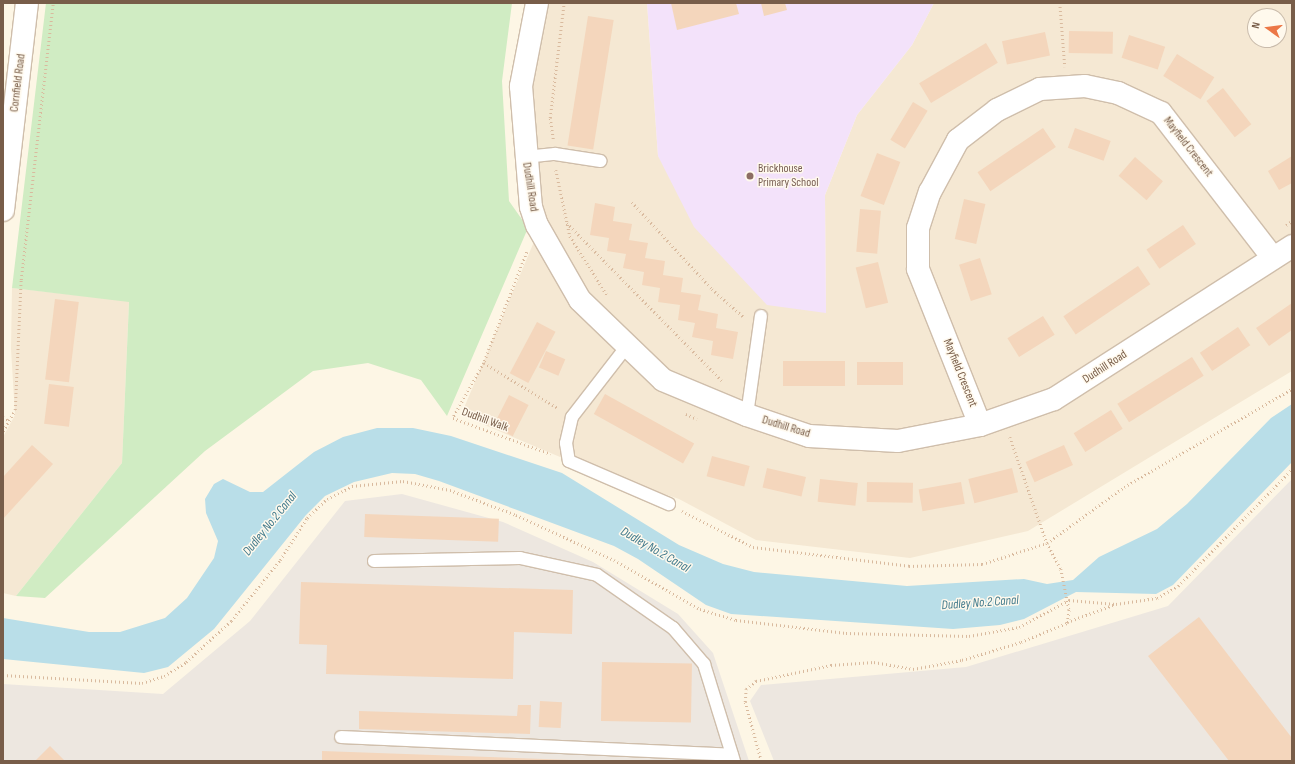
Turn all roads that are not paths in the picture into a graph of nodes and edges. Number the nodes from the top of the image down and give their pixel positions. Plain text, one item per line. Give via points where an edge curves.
1 (27, 3) edge
2 (537, 3) edge
3 (525, 157) junction
4 (600, 161) dead end
5 (3, 210) edge
6 (1292, 246) edge
7 (1267, 249) junction
8 (762, 316) dead end
9 (627, 346) junction
10 (748, 408) junction
11 (980, 425) junction
12 (669, 504) road end
13 (374, 561) dead end
14 (341, 737) dead end
15 (733, 758) edge

1 - 5 street, Cornfield Road
2 - 3 street, Dudhill Road via 521,86
3 - 4 lane via 555,154
3 - 9 street, Dudhill Road via 531,208 537,225 580,300
6 - 7 street, Dudhill Road
7 - 11 street, Dudhill Road via 1054,400
7 - 11 street, Mayfield Crescent via 1162,113 1118,93 1085,86 1040,89 997,110 958,140 930,192 918,228 918,269
8 - 10 lane
9 - 10 street, Dudhill Road via 663,380
9 - 12 lane via 572,417 566,443 569,461
10 - 11 street, Dudhill Road via 810,436 898,441
13 - 15 lane via 520,558 597,575 674,628 704,664
14 - 15 lane

